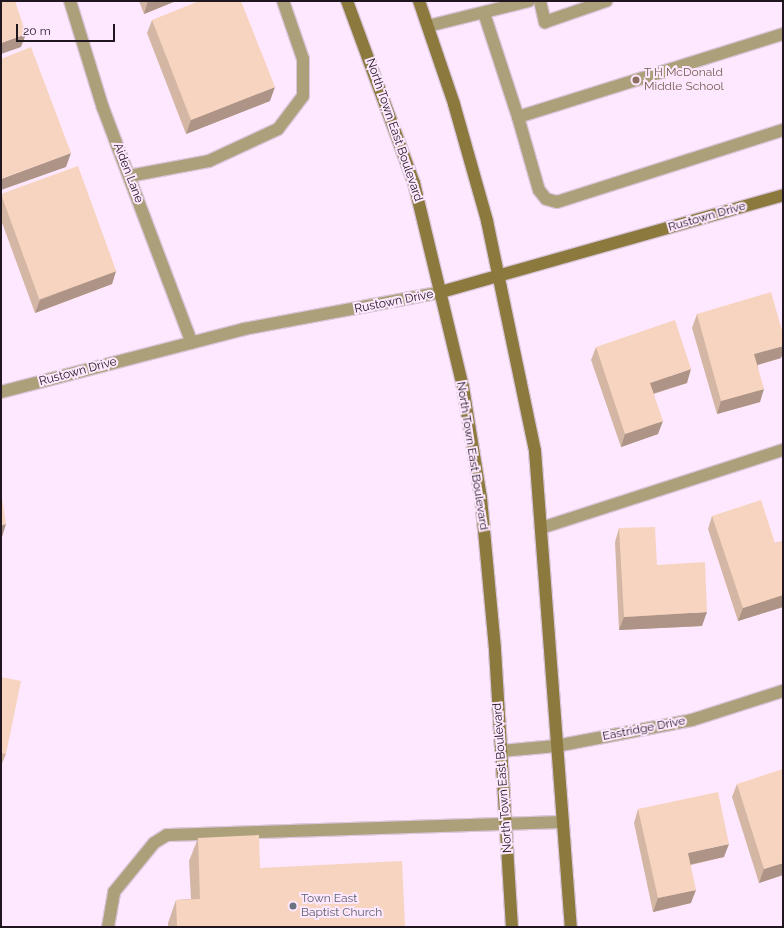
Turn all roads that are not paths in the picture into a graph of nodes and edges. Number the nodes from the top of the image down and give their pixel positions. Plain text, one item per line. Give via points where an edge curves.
1 (70, 1) edge
2 (283, 1) edge
3 (347, 1) edge
4 (419, 1) edge
5 (529, 1) edge
6 (540, 1) edge
7 (606, 1) edge
8 (484, 12) junction
9 (428, 26) junction
10 (783, 34) edge
11 (518, 117) junction
12 (783, 130) edge
13 (129, 176) junction
14 (783, 195) edge
15 (497, 278) junction
16 (441, 292) junction
17 (192, 343) junction
18 (1, 392) edge
19 (783, 450) edge
20 (541, 528) junction
21 (783, 691) edge
22 (556, 746) junction
23 (501, 751) junction
24 (562, 822) junction
25 (506, 826) junction
26 (108, 927) edge
27 (512, 927) edge
28 (571, 927) edge

1 - 13 street, Aiden Lane via 103,108
2 - 13 street via 303,59 304,96 278,129 209,161
3 - 16 main road, North Town East Boulevard via 414,183
4 - 9 main road
5 - 8 street
6 - 7 street via 545,22
8 - 9 street
8 - 11 street
9 - 15 main road via 487,221
10 - 11 street
11 - 12 street via 538,190 546,199 557,202
13 - 17 street, Aiden Lane
14 - 15 main road, Rustown Drive
15 - 16 main road, Rustown Drive
15 - 20 main road via 535,452
16 - 17 street, Rustown Drive via 244,329
16 - 23 main road, North Town East Boulevard via 463,387 481,498
17 - 18 street, Rustown Drive
19 - 20 street
20 - 22 main road
21 - 22 street, Eastridge Drive via 692,720
22 - 23 street, Eastridge Drive
22 - 24 main road
23 - 25 main road, North Town East Boulevard
24 - 25 street
24 - 28 main road
25 - 26 street via 167,835 154,843 114,892
25 - 27 main road, North Town East Boulevard

